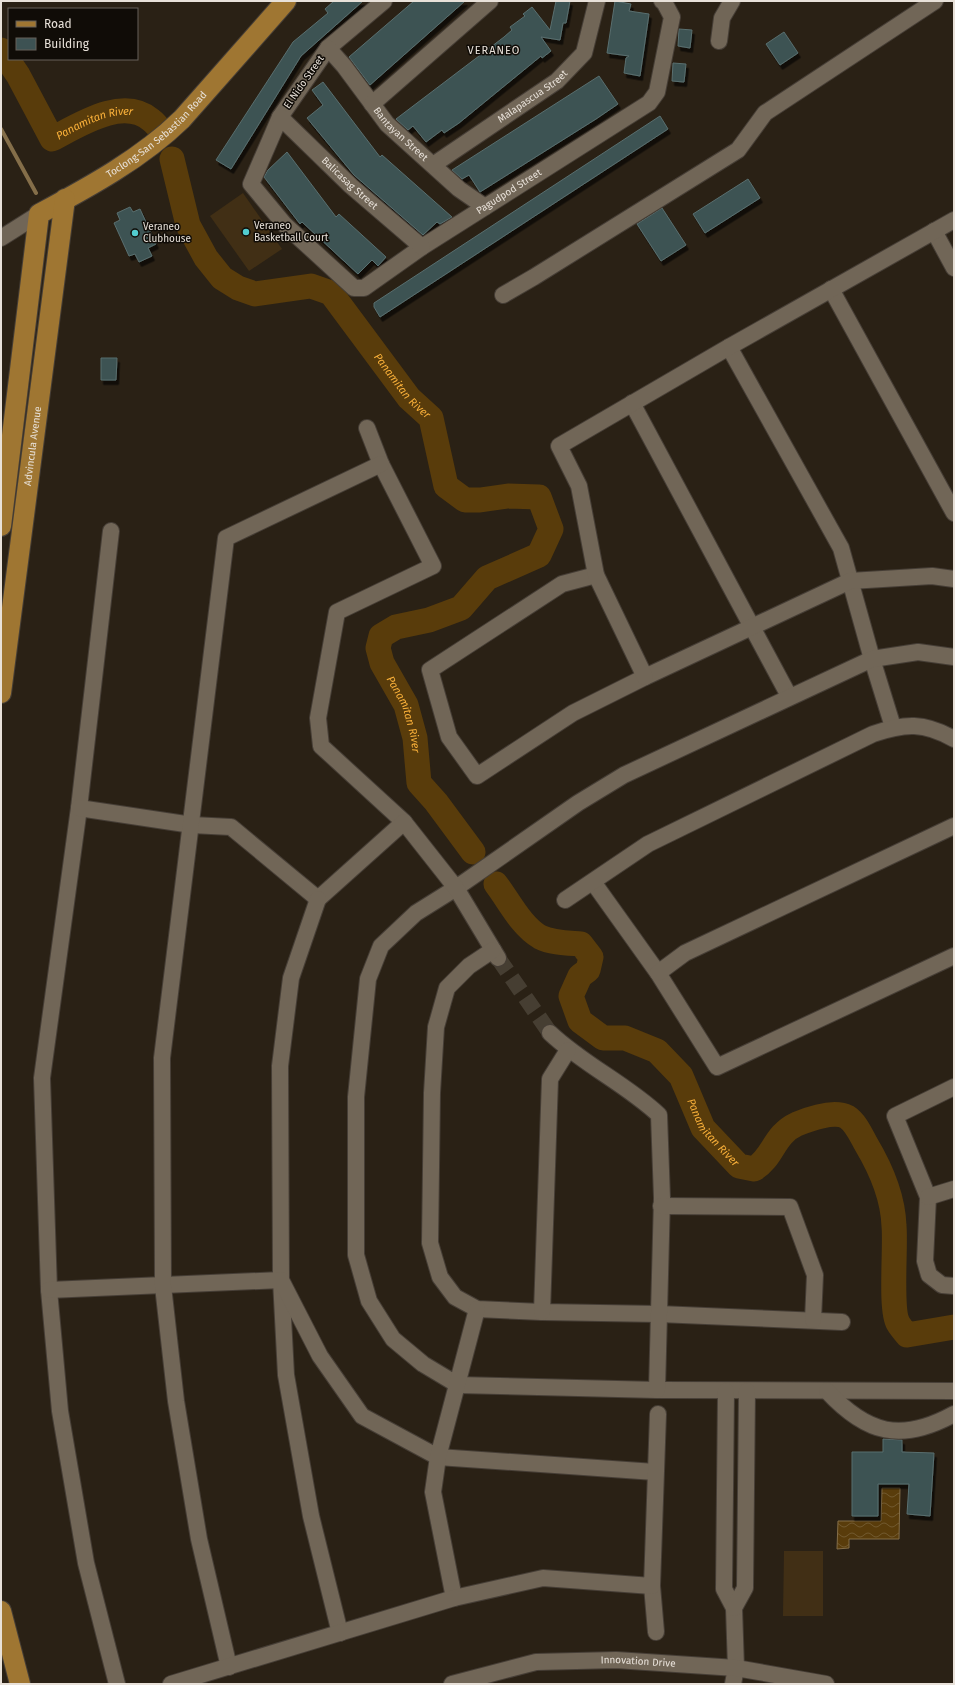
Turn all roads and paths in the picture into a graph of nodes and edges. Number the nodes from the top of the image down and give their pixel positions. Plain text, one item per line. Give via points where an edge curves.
1 (286, 1) edge
2 (384, 1) edge
3 (490, 1) edge
4 (597, 1) edge
5 (662, 1) edge
6 (732, 1) edge
7 (935, 1) edge
8 (719, 41) dead end
9 (328, 48) junction
10 (372, 104) junction
11 (280, 117) junction
12 (433, 165) junction
13 (66, 199) junction
14 (485, 207) junction
15 (39, 214) junction
16 (954, 220) edge
17 (934, 231) junction
18 (1, 238) edge
19 (422, 247) junction
20 (954, 268) edge
21 (358, 289) joint
22 (832, 289) junction
23 (503, 295) dead end
24 (729, 347) junction
25 (632, 403) junction
26 (367, 428) dead end
27 (380, 464) junction
28 (954, 513) edge
29 (1, 526) edge
30 (111, 531) dead end
31 (596, 575) junction
32 (954, 579) edge
33 (850, 581) junction
34 (8, 582) edge
35 (752, 626) junction
36 (954, 657) edge
37 (872, 659) junction
38 (645, 677) junction
39 (1, 693) edge
40 (789, 696) junction
41 (893, 727) junction
42 (954, 740) edge
43 (79, 808) junction
44 (404, 822) junction
45 (192, 824) junction
46 (954, 826) edge
47 (593, 882) junction
48 (456, 888) junction
49 (318, 899) junction
50 (565, 900) dead end
51 (954, 956) edge
52 (658, 973) junction
53 (550, 1033) tunnel mouth
54 (568, 1050) junction
55 (954, 1087) edge
56 (954, 1189) edge
57 (928, 1197) junction
58 (661, 1206) junction
59 (281, 1280) junction
60 (163, 1286) junction
61 (954, 1286) edge
62 (50, 1290) junction
63 (477, 1309) junction
64 (542, 1312) junction
65 (659, 1314) junction
66 (813, 1320) junction
67 (842, 1322) dead end
68 (458, 1385) junction
69 (657, 1390) junction
70 (726, 1391) junction
71 (747, 1391) junction
72 (827, 1391) junction
73 (954, 1391) edge
74 (658, 1414) dead end
75 (954, 1414) edge
76 (438, 1457) junction
77 (655, 1472) junction
78 (652, 1586) junction
79 (454, 1598) junction
80 (734, 1608) junction
81 (1, 1611) edge
82 (656, 1632) dead end
83 (340, 1633) junction
84 (229, 1666) junction
85 (734, 1676) edge
86 (20, 1684) edge
87 (118, 1684) edge
88 (171, 1684) edge
89 (452, 1684) edge
90 (826, 1684) edge

1 - 13 main road, Toclong-San Sebastian Road via 166,135
2 - 9 street, El Nido Street
3 - 10 street
4 - 12 street, Malapascua Street via 584,53 579,59 557,81
5 - 14 street, Pagudpod Street via 672,17 657,92 649,103
6 - 8 street via 722,18
7 - 23 street via 765,113 738,150
9 - 10 street, Bantayan Street
9 - 11 street, El Nido Street
10 - 12 street, Bantayan Street via 387,124
11 - 19 street, Balicasag Street via 351,186
11 - 21 street, El Nido Street via 251,184 284,225
12 - 14 street, Bantayan Street via 459,189
13 - 15 main road, Toclong-San Sebastian Road
13 - 34 main road, Advincula Avenue
14 - 19 street, Pagudpod Street
15 - 18 street, Toclong-San Sebastian Road
15 - 29 main road
16 - 17 street
17 - 20 street
17 - 22 street
19 - 21 street, Pagudpod Street via 364,288
22 - 24 street
22 - 28 street
24 - 25 street
24 - 33 street via 841,548
25 - 31 street via 559,446 579,486
25 - 35 street
26 - 27 street
27 - 44 street via 433,566 337,612 318,718 321,746
27 - 45 street via 226,538
30 - 43 street
31 - 38 street
31 - 38 street via 562,584 430,670 450,737 478,776 573,713
32 - 33 street via 932,576
33 - 35 street
33 - 37 street
34 - 39 main road, Advincula Avenue
35 - 38 street
35 - 40 street
36 - 37 street via 918,652
37 - 40 street
37 - 41 street
40 - 48 street via 624,774
41 - 42 street via 914,725 940,731
41 - 47 street via 873,734 648,844
43 - 45 street
43 - 62 street via 42,1078
44 - 48 street
44 - 49 street
45 - 49 street via 231,827
45 - 60 street via 162,1058
46 - 52 street via 685,953
47 - 50 street
47 - 52 street
48 - 63 street via 495,954 469,966 447,988 436,1027 432,1093 430,1243 440,1277 455,1297
48 - 68 street via 416,913 381,946 368,979 356,1097 356,1255 369,1301 393,1339 423,1364
49 - 59 street via 291,978 280,1066
51 - 52 street via 717,1067
53 - 54 street
54 - 58 street via 641,1098 659,1115
54 - 64 street via 550,1079
55 - 57 street via 895,1116
56 - 57 street
57 - 61 street via 925,1261 929,1276 942,1285
58 - 65 street
58 - 66 street via 790,1207 815,1275
59 - 60 street
59 - 76 street via 320,1356 362,1416
59 - 83 street via 286,1375 311,1516
60 - 62 street
60 - 84 street via 176,1401 199,1539
62 - 87 street via 60,1411 86,1563
63 - 64 street
63 - 68 street
64 - 65 street
65 - 66 street
65 - 69 street
66 - 67 street
68 - 69 street
68 - 76 street
69 - 70 street
70 - 71 street
70 - 80 street via 724,1589
71 - 72 street
71 - 80 street via 745,1588
72 - 73 street
72 - 75 street via 857,1419 882,1430 907,1431 934,1425
74 - 77 street
76 - 77 street
76 - 79 street via 433,1492
77 - 78 street
78 - 79 street via 543,1578
78 - 82 street
79 - 83 street
80 - 85 street
81 - 86 main road
83 - 84 street
84 - 88 street
85 - 89 street, Innovation Drive via 616,1660 571,1660 536,1662
85 - 90 street, Innovation Drive

